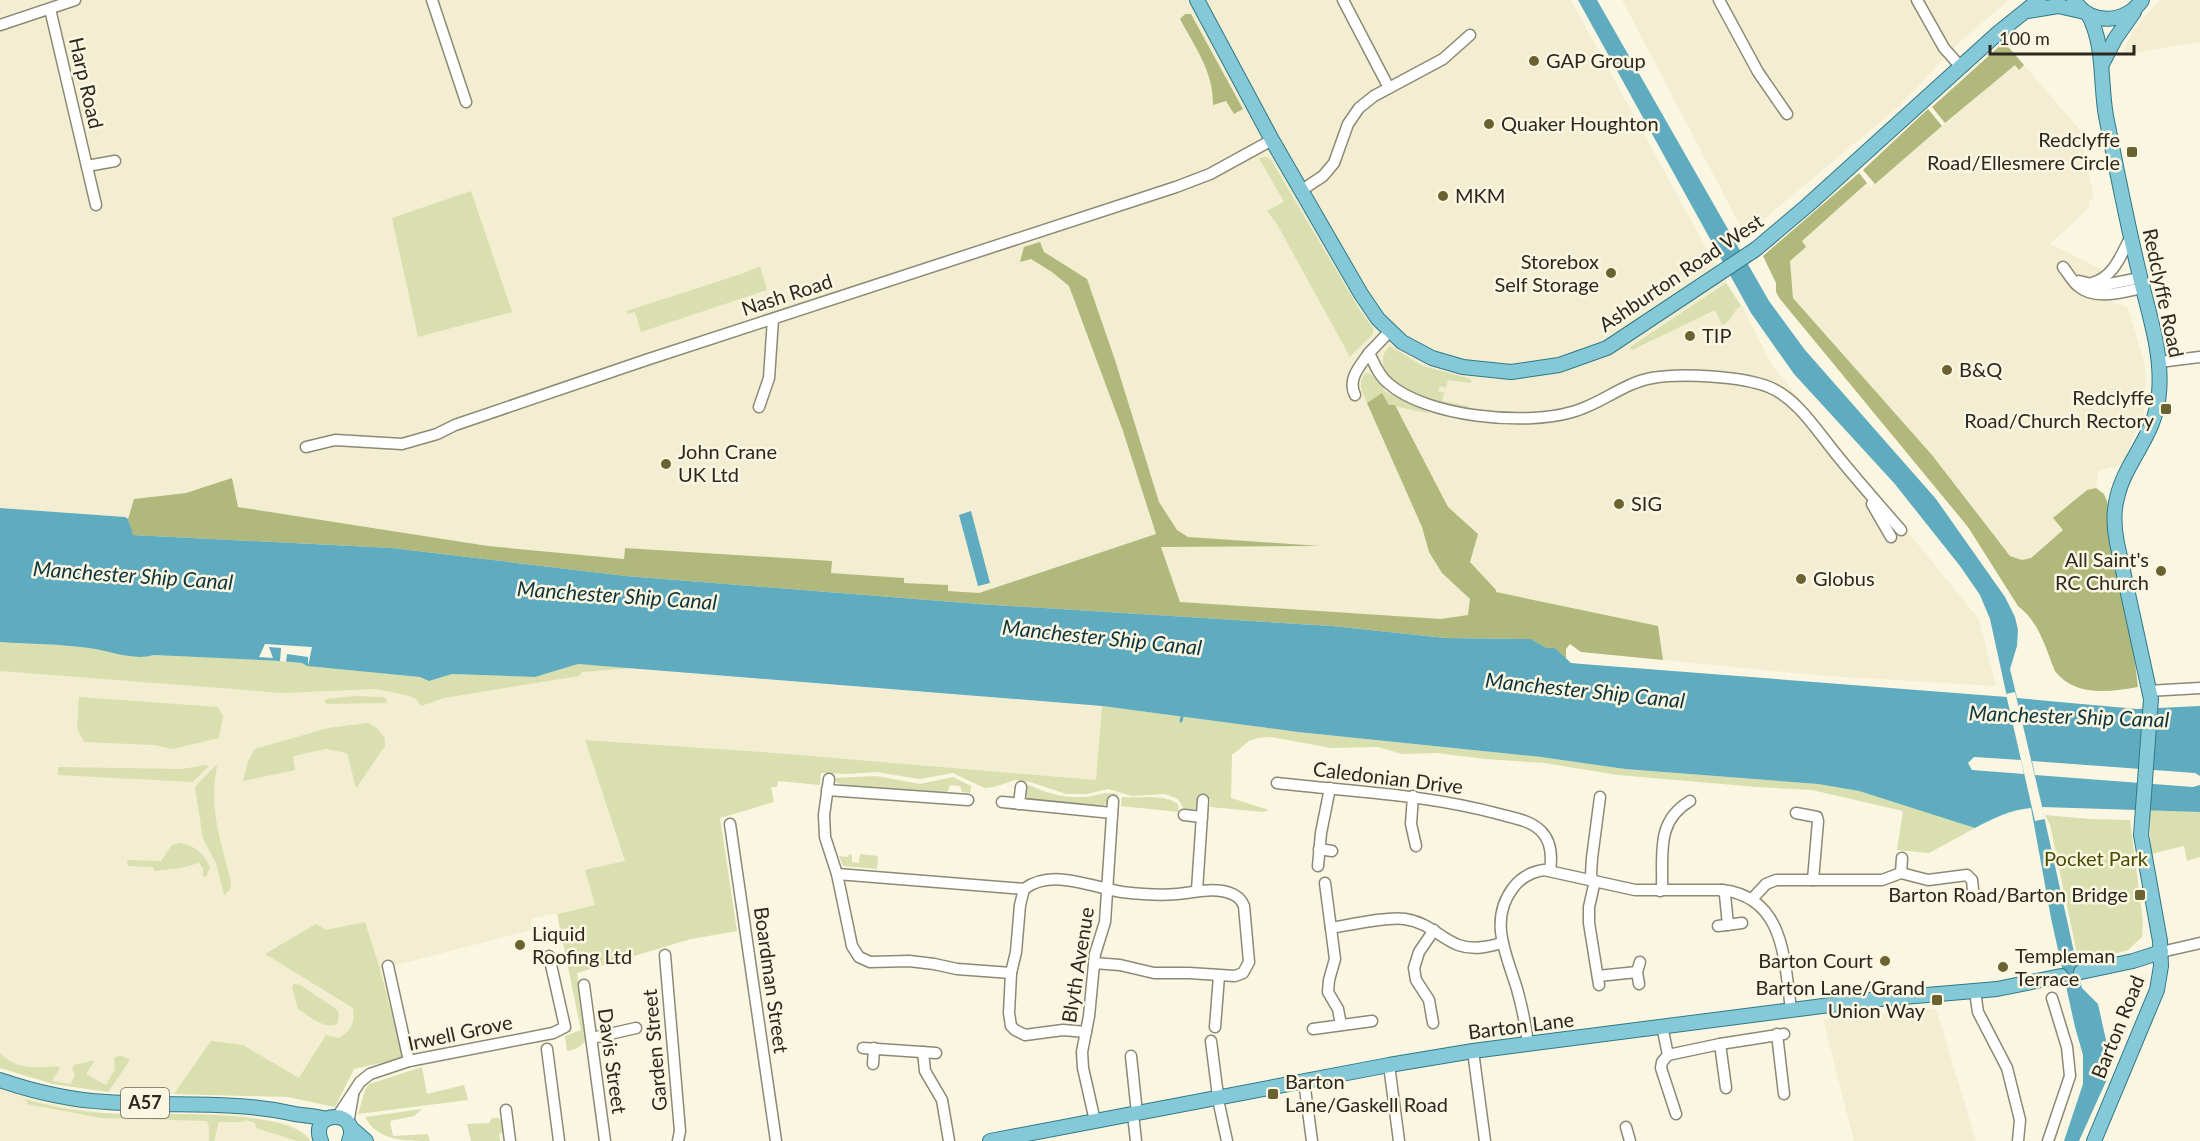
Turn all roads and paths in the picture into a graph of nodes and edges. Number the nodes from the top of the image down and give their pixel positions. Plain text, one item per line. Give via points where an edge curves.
1 (75, 0) edge
2 (432, 0) edge
3 (1197, 0) edge
4 (1343, 0) edge
5 (1719, 0) edge
6 (1917, 0) edge
7 (2039, 0) edge
8 (2074, 0) edge
9 (2140, 3) edge
10 (50, 9) junction
11 (2021, 13) junction
12 (2086, 13) junction
13 (0, 25) edge
14 (1470, 35) dead end
15 (2102, 64) junction
16 (1960, 66) junction
17 (1389, 88) junction
18 (466, 102) dead end
19 (1787, 114) dead end
20 (1272, 140) junction
21 (116, 161) dead end
22 (87, 166) junction
23 (1302, 190) junction
24 (96, 205) dead end
25 (2131, 236) junction
26 (2063, 267) dead end
27 (2071, 276) junction
28 (2141, 283) junction
29 (2086, 284) junction
30 (773, 319) junction
31 (1390, 331) junction
32 (1369, 353) junction
33 (2200, 357) edge
34 (2159, 362) junction
35 (1355, 395) dead end
36 (759, 407) dead end
37 (306, 447) dead end
38 (1862, 485) junction
39 (1901, 530) dead end
40 (1890, 537) dead end
41 (2200, 688) edge
42 (2150, 695) junction
43 (1277, 783) dead end
44 (1021, 787) dead end
45 (1330, 788) junction
46 (1413, 796) junction
47 (1600, 797) dead end
48 (968, 800) dead end
49 (1203, 800) dead end
50 (1113, 801) dead end
51 (1690, 801) dead end
52 (1002, 802) dead end
53 (1019, 804) junction
54 (1112, 813) junction
55 (1796, 813) dead end
56 (1184, 815) dead end
57 (1202, 817) junction
58 (2142, 817) joint
59 (730, 824) dead end
60 (1416, 846) dead end
61 (1319, 849) junction
62 (1332, 851) dead end
63 (1902, 858) dead end
64 (1318, 866) dead end
65 (1550, 870) junction
66 (1901, 873) junction
67 (837, 874) junction
68 (1592, 880) junction
69 (1813, 880) junction
70 (1325, 883) dead end
71 (1108, 888) junction
72 (1024, 889) junction
73 (1197, 890) junction
74 (1722, 890) junction
75 (1974, 890) dead end
76 (1660, 891) junction
77 (1752, 899) junction
78 (1328, 902) junction
79 (1316, 903) dead end
80 (1742, 923) dead end
81 (1331, 927) junction
82 (1434, 930) junction
83 (1502, 942) junction
84 (2200, 944) edge
85 (2161, 952) junction
86 (665, 955) dead end
87 (549, 956) dead end
88 (1094, 963) junction
89 (388, 966) dead end
90 (2081, 972) dead end
91 (1011, 973) junction
92 (1219, 976) junction
93 (2061, 976) dead end
94 (1639, 984) dead end
95 (584, 985) dead end
96 (1975, 992) junction
97 (2052, 998) dead end
98 (1791, 1009) junction
99 (1372, 1021) dead end
100 (1433, 1023) dead end
101 (1341, 1025) junction
102 (1662, 1026) junction
103 (1215, 1027) dead end
104 (636, 1028) dead end
105 (1312, 1029) dead end
106 (1086, 1032) junction
107 (592, 1038) junction
108 (1211, 1041) dead end
109 (1528, 1044) junction
110 (1720, 1044) junction
111 (547, 1049) dead end
112 (1473, 1051) junction
113 (923, 1052) junction
114 (936, 1053) dead end
115 (1668, 1055) junction
116 (1131, 1056) dead end
117 (409, 1061) junction
118 (873, 1064) dead end
119 (1389, 1065) junction
120 (0, 1080) edge
121 (1304, 1081) junction
122 (1726, 1088) dead end
123 (1784, 1094) dead end
124 (1219, 1098) junction
125 (1687, 1104) dead end
126 (506, 1110) dead end
127 (293, 1114) junction
128 (1135, 1114) junction
129 (1095, 1121) junction
130 (342, 1125) edge
131 (1626, 1127) dead end
132 (320, 1138) edge
133 (1020, 1138) edge
134 (366, 1141) edge
135 (510, 1141) edge
136 (559, 1141) edge
137 (605, 1141) edge
138 (678, 1141) edge
139 (776, 1141) edge
140 (949, 1141) edge
141 (990, 1141) edge
142 (1136, 1141) edge
143 (1227, 1141) edge
144 (1312, 1141) edge
145 (1399, 1141) edge
146 (1485, 1141) edge
147 (1630, 1141) edge
148 (2018, 1141) edge
149 (2048, 1141) edge
150 (2094, 1141) edge

1 - 10 street
2 - 18 street
3 - 20 main road, Ashburton Road West
4 - 17 street
5 - 19 street via 1758,72
6 - 16 street via 1944,48
7 - 11 main road, Ashburton Road West
8 - 12 main road
9 - 12 main road via 2120,18 2109,20
9 - 15 main road
10 - 13 street
10 - 22 street, Harp Road
11 - 12 main road via 2058,6
11 - 16 main road, Ashburton Road West
12 - 15 main road, Redclyffe Road via 2094,27
14 - 17 street via 1443,60
15 - 25 main road, Redclyffe Road via 2106,113
16 - 31 main road, Ashburton Road West via 1756,249 1607,348 1575,361 1511,372 1463,367 1432,358
17 - 23 street via 1359,108 1348,124 1334,163
20 - 23 main road, Ashburton Road West
20 - 30 street, Nash Road via 1185,184
21 - 22 street
22 - 24 street, Harp Road
23 - 31 main road, Ashburton Road West via 1361,294
25 - 28 main road, Redclyffe Road
25 - 29 street via 2111,272
26 - 27 street
27 - 28 street via 2079,287 2098,294 2120,293
27 - 29 street
28 - 29 street
28 - 34 main road, Redclyffe Road
30 - 36 street via 769,378
30 - 37 street, Nash Road via 402,444 335,440
31 - 32 street
32 - 35 street via 1354,375
32 - 38 street via 1386,381 1408,396 1438,408 1486,416 1568,413 1649,378 1686,376 1753,382 1789,399
33 - 34 street
34 - 42 main road, Redclyffe Road via 2157,410 2121,486 2114,518
38 - 39 street
38 - 40 street
41 - 42 street
42 - 58 main road, Redclyffe Road
43 - 45 street, Caledonian Drive via 1293,779
44 - 53 street
45 - 46 street, Caledonian Drive
45 - 61 street
46 - 60 street via 1406,833
46 - 65 street, Caledonian Drive via 1529,822 1547,839
47 - 68 street
48 - 67 street via 954,793 828,784 825,837
49 - 57 street
50 - 54 street, Blyth Avenue
51 - 76 street via 1672,816 1665,829
52 - 53 street
53 - 54 street
54 - 71 street, Blyth Avenue
55 - 69 street via 1817,817
56 - 57 street
57 - 73 street
58 - 85 main road, Barton Road via 2141,835
59 - 139 street, Boardman Street
61 - 62 street
61 - 64 street
63 - 66 street
65 - 68 street
65 - 83 street via 1529,874 1511,891 1501,915
66 - 69 street via 1881,880
66 - 75 street via 1928,880 1967,875
67 - 72 street
67 - 91 street via 852,946 864,960
68 - 76 street via 1635,890
68 - 94 street via 1589,922 1598,980 1639,967
69 - 77 street via 1770,881
70 - 78 street
71 - 72 street via 1046,880
71 - 73 street via 1173,895
71 - 88 street, Blyth Avenue via 1105,922
72 - 91 street
73 - 92 street via 1231,893 1244,906 1249,963 1239,975
74 - 76 street
74 - 77 street
74 - 80 street via 1723,926
77 - 98 street via 1764,909 1779,935
78 - 79 street
78 - 81 street
81 - 82 street via 1401,918
81 - 101 street via 1335,959 1328,992 1338,1009
82 - 83 street via 1461,948
82 - 100 street via 1419,952 1414,968 1416,980 1436,1008
83 - 109 street
84 - 85 street
85 - 90 main road
85 - 150 main road, Barton Road via 2157,990
86 - 138 street, Garden Street
87 - 117 street, Irwell Grove via 565,1027 553,1033
88 - 92 street via 1154,973
88 - 106 street, Blyth Avenue
89 - 117 street
91 - 106 street via 1008,1013 1015,1030 1031,1035 1063,1030
92 - 103 street
93 - 96 main road, Barton Lane
95 - 107 street, Davis Street
96 - 98 main road, Barton Lane
96 - 148 street via 1978,1012 2007,1068 2020,1120
97 - 149 street via 2067,1047 2070,1076
98 - 102 main road, Barton Lane
99 - 101 street
101 - 105 street
102 - 109 main road, Barton Lane
102 - 115 street
104 - 107 street
106 - 129 street, Blyth Avenue via 1083,1068
107 - 137 street, Davis Street
108 - 124 street
109 - 112 main road, Barton Lane
110 - 115 street
110 - 122 street
110 - 123 street via 1781,1034
111 - 136 street
112 - 119 main road, Barton Lane
112 - 146 street
113 - 114 street
113 - 118 street via 869,1048
113 - 140 street via 925,1071 942,1100
115 - 125 street via 1661,1068 1675,1110
116 - 128 street
117 - 130 street, Irwell Grove via 370,1074 360,1082
119 - 121 main road, Barton Lane
119 - 145 street
120 - 127 main road, A57 via 71,1098 118,1103 243,1105
121 - 124 main road, Barton Lane
121 - 144 street
124 - 128 main road, Barton Lane
124 - 143 street
126 - 135 street
127 - 130 main road, A57 via 310,1114
127 - 132 main road, A57
128 - 129 main road, Barton Lane
128 - 142 street
129 - 133 main road, Barton Lane
130 - 132 main road via 320,1125
130 - 134 main road
131 - 147 street
133 - 141 main road, Barton Lane

